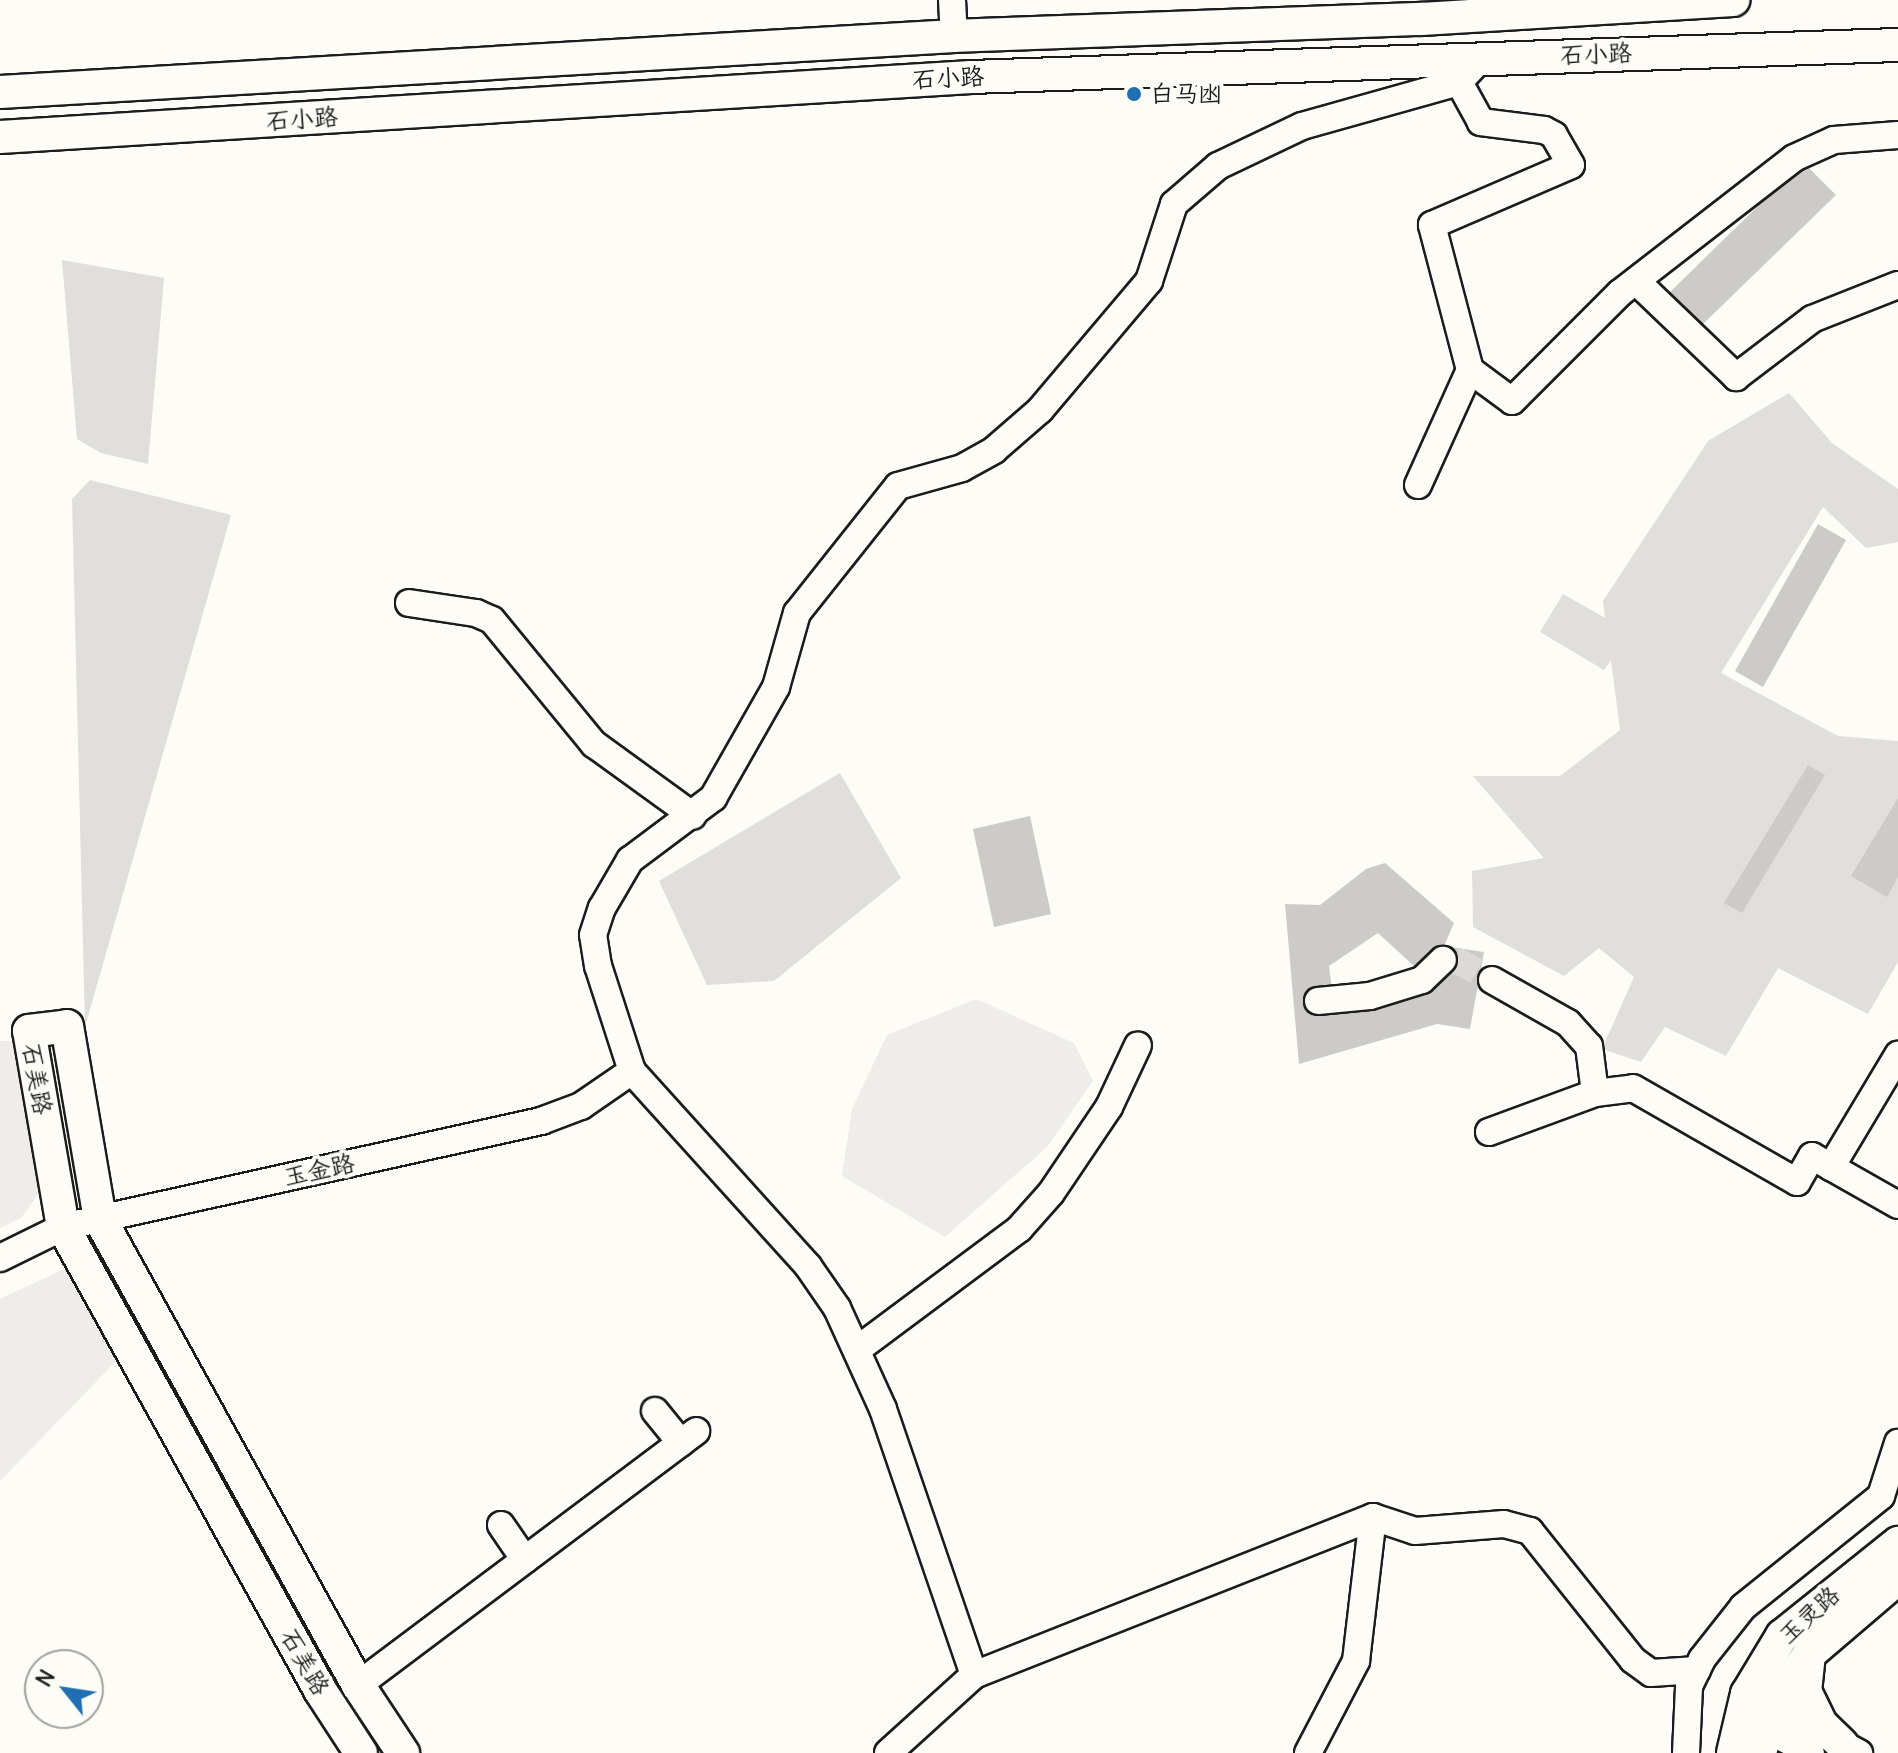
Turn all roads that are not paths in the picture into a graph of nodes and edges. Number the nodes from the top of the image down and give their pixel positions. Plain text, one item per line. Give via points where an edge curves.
1 (952, 0) edge
2 (1733, 0) edge
3 (1421, 10) edge
4 (954, 36) junction
5 (1898, 45) edge
6 (1482, 57) junction
7 (1459, 82) junction
8 (0, 92) edge
9 (1898, 135) edge
10 (0, 137) edge
11 (1636, 281) junction
12 (1898, 285) edge
13 (1470, 370) junction
14 (1418, 485) dead end
15 (409, 603) dead end
16 (693, 816) junction
17 (1443, 960) dead end
18 (1492, 980) tunnel mouth
19 (1318, 1001) dead end
20 (1138, 1045) dead end
21 (1898, 1055) edge
22 (632, 1071) junction
23 (1595, 1093) junction
24 (1887, 1097) edge
25 (1489, 1132) dead end
26 (1831, 1167) junction
27 (1898, 1205) edge
28 (100, 1219) junction
29 (63, 1227) junction
30 (0, 1258) edge
31 (858, 1349) junction
32 (655, 1411) dead end
33 (1898, 1443) edge
34 (1373, 1517) junction
35 (501, 1525) dead end
36 (1898, 1543) edge
37 (525, 1560) junction
38 (1898, 1578) edge
39 (1809, 1654) junction
40 (1697, 1670) junction
41 (974, 1675) junction
42 (358, 1685) junction
43 (1757, 1719) edge
44 (1850, 1748) edge
45 (361, 1753) edge
46 (403, 1753) edge
47 (888, 1753) edge
48 (1308, 1753) edge
49 (1686, 1753) edge
50 (1733, 1753) edge
51 (1811, 1753) edge

1 - 4 street
2 - 3 main road, 石小路
3 - 4 main road, 石小路
4 - 8 main road, 石小路
5 - 6 main road, 石小路
6 - 7 street
6 - 10 main road, 石小路 via 971,77
7 - 13 street via 1481,122 1544,130 1554,135 1571,165 1432,225
7 - 16 street via 1302,126 1218,166 1174,204 1149,281 1040,410 994,450 962,468 898,486 797,613 776,687 713,798
9 - 11 street via 1834,140 1794,158
11 - 12 street via 1736,377 1812,319
11 - 13 street via 1512,401
13 - 14 street
15 - 16 street via 492,620 594,744
16 - 22 street via 630,860 613,884 593,935
17 - 19 street via 1422,980 1370,996
18 - 23 street via 1568,1023 1589,1046
20 - 31 street via 1109,1107 1051,1193 1019,1229
21 - 24 street
22 - 28 street, 玉金路 via 581,1106 541,1121
22 - 31 street via 808,1266
23 - 25 street
23 - 26 street via 1633,1088 1797,1182 1812,1156
24 - 26 street
26 - 27 street
28 - 29 street, 玉金路
28 - 29 main road, 石美路 via 67,1026 29,1031
28 - 42 main road, 石美路
29 - 30 street, 玉金路
29 - 45 main road, 石美路 via 320,1690
31 - 41 street
32 - 37 street via 688,1437
33 - 40 street via 1881,1496 1743,1607
34 - 40 street via 1415,1531 1504,1524 1530,1531 1633,1660 1651,1673
34 - 41 street
34 - 48 street via 1356,1661
35 - 37 street
36 - 43 main road, 玉灵路 via 1782,1636
37 - 42 street
38 - 39 main road, 玉灵路
39 - 43 main road, 玉灵路
39 - 44 main road via 1805,1691 1821,1724
40 - 49 street via 1689,1686
41 - 47 street
42 - 46 main road, 石美路
43 - 44 street
43 - 50 main road, 玉灵路
43 - 51 street

